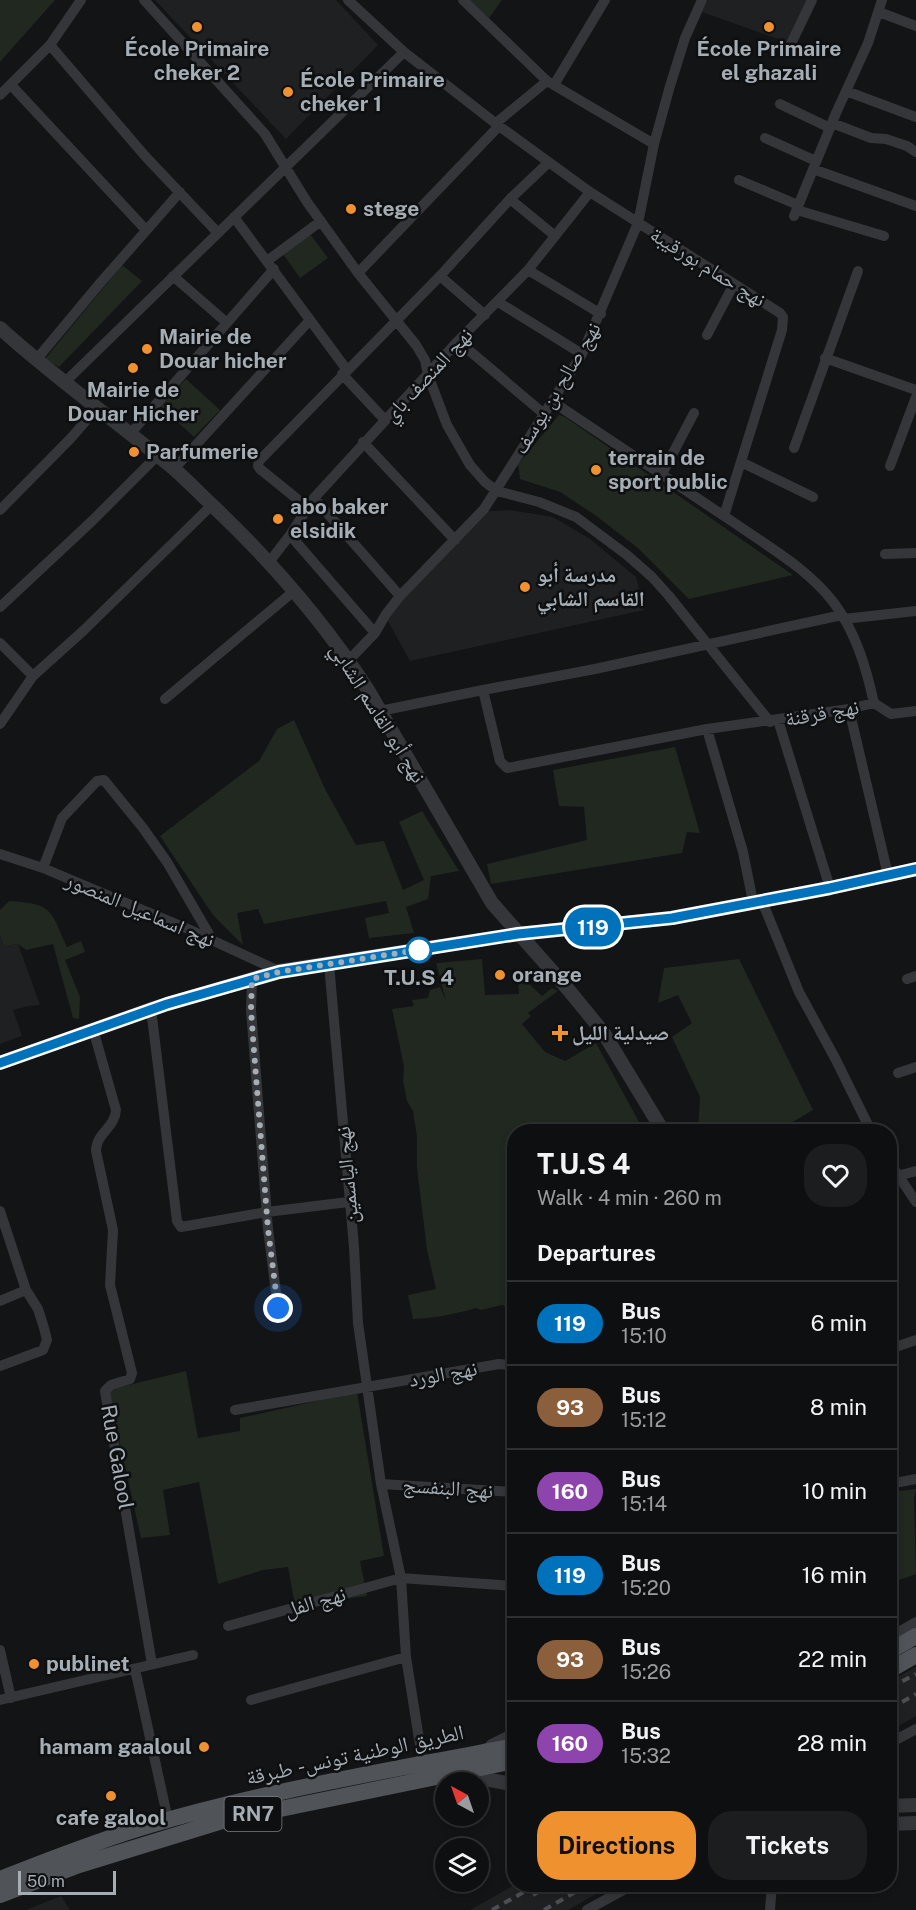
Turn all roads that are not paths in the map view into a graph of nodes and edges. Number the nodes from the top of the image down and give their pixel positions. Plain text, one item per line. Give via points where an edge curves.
1 (81, 0) edge
2 (144, 0) edge
3 (348, 0) edge
4 (463, 0) edge
5 (605, 0) edge
6 (702, 0) edge
7 (812, 0) edge
8 (882, 0) edge
9 (879, 12) junction
10 (916, 26) edge
11 (50, 45) junction
12 (404, 52) junction
13 (787, 52) dead end
14 (550, 83) junction
15 (11, 85) junction
16 (846, 92) junction
17 (0, 95) edge
18 (780, 104) dead end
19 (916, 117) edge
20 (497, 125) junction
21 (831, 126) junction
22 (765, 138) dead end
23 (654, 144) junction
24 (916, 152) edge
25 (549, 162) junction
26 (814, 165) junction
27 (285, 168) junction
28 (739, 180) dead end
29 (180, 192) junction
30 (590, 192) junction
31 (510, 199) junction
32 (916, 206) edge
33 (796, 210) junction
34 (234, 217) junction
35 (321, 221) junction
36 (638, 223) junction
37 (146, 230) junction
38 (218, 233) junction
39 (554, 235) junction
40 (884, 236) dead end
41 (271, 265) junction
42 (528, 270) junction
43 (858, 271) dead end
44 (358, 273) junction
45 (173, 276) junction
46 (440, 276) junction
47 (734, 284) junction
48 (498, 302) junction
49 (485, 315) junction
50 (601, 315) junction
51 (396, 320) junction
52 (309, 321) junction
53 (227, 323) junction
54 (0, 328) edge
55 (707, 335) dead end
56 (459, 341) junction
57 (582, 354) junction
58 (825, 358) junction
59 (36, 360) junction
60 (344, 372) junction
61 (428, 375) junction
62 (64, 383) junction
63 (916, 390) edge
64 (916, 397) edge
65 (553, 402) junction
66 (97, 408) junction
67 (694, 413) dead end
68 (544, 414) junction
69 (385, 420) junction
70 (130, 434) junction
71 (363, 442) junction
72 (794, 448) dead end
73 (157, 456) junction
74 (741, 462) junction
75 (890, 466) dead end
76 (174, 469) junction
77 (662, 474) junction
78 (497, 491) junction
79 (813, 497) dead end
80 (311, 502) junction
81 (212, 505) junction
82 (0, 510) edge
83 (724, 516) junction
84 (290, 535) junction
85 (455, 540) junction
86 (916, 553) edge
87 (885, 554) dead end
88 (270, 561) junction
89 (294, 591) junction
90 (400, 596) junction
91 (0, 607) edge
92 (916, 611) edge
93 (843, 617) junction
94 (375, 633) junction
95 (0, 643) edge
96 (708, 644) junction
97 (349, 660) junction
98 (33, 676) junction
99 (483, 690) junction
100 (165, 699) dead end
101 (874, 703) junction
102 (849, 709) junction
103 (380, 711) junction
104 (916, 711) edge
105 (774, 721) junction
106 (0, 724) edge
107 (707, 729) junction
108 (0, 854) edge
109 (43, 868) junction
110 (916, 869) edge
111 (888, 875) junction
112 (830, 888) junction
113 (758, 902) junction
114 (518, 934) junction
115 (213, 941) junction
116 (329, 964) junction
117 (279, 972) junction
118 (252, 979) junction
119 (151, 1010) junction
120 (93, 1029) junction
121 (0, 1063) edge
122 (916, 1067) edge
123 (898, 1072) dead end
124 (659, 1124) edge
125 (868, 1124) edge
126 (916, 1171) edge
127 (897, 1176) joint
128 (348, 1202) junction
129 (916, 1202) edge
130 (0, 1212) edge
131 (267, 1212) junction
132 (26, 1290) junction
133 (0, 1301) edge
134 (278, 1308) dead end
135 (916, 1340) edge
136 (897, 1347) edge
137 (507, 1365) edge
138 (0, 1366) edge
139 (366, 1386) junction
140 (235, 1410) dead end
141 (916, 1479) edge
142 (897, 1483) edge
143 (381, 1484) junction
144 (507, 1492) edge
145 (401, 1578) junction
146 (507, 1586) edge
147 (916, 1622) edge
148 (228, 1626) dead end
149 (897, 1632) edge
150 (916, 1636) edge
151 (897, 1647) edge
152 (0, 1650) edge
153 (192, 1655) dead end
154 (916, 1655) edge
155 (406, 1658) junction
156 (152, 1664) junction
157 (897, 1666) edge
158 (135, 1669) junction
159 (6, 1699) edge
160 (251, 1700) dead end
161 (916, 1729) edge
162 (507, 1738) edge
163 (897, 1739) edge
164 (507, 1747) edge
165 (468, 1755) junction
166 (507, 1762) edge
167 (423, 1764) junction
168 (459, 1772) edge
169 (435, 1777) edge
170 (489, 1780) edge
171 (507, 1783) edge
172 (168, 1820) junction
173 (916, 1823) edge
174 (897, 1824) edge
175 (0, 1879) edge
176 (620, 1892) edge
177 (771, 1892) edge
178 (0, 1895) edge
179 (587, 1910) edge
180 (770, 1910) edge

1 - 11 street
2 - 27 street via 250,116 276,149
3 - 12 street, نهج حمام بورقيبة
4 - 14 street
5 - 14 street
6 - 23 street, نهج صالح بن يوسف via 676,63
7 - 13 street
8 - 9 street
9 - 10 street
9 - 16 street
11 - 15 street
11 - 29 street
12 - 20 street, نهج حمام بورقيبة
12 - 27 street
14 - 20 street
14 - 23 street
15 - 17 street
15 - 37 street
16 - 19 street
16 - 21 street
18 - 21 street
20 - 25 street, نهج حمام بورقيبة
20 - 44 street
21 - 24 street via 886,139
21 - 26 street
22 - 26 street
23 - 36 street, نهج صالح بن يوسف
25 - 30 street, نهج حمام بورقيبة
25 - 31 street
26 - 32 street
26 - 33 street
27 - 34 street
27 - 35 street
28 - 33 street
29 - 37 street
29 - 38 street
30 - 36 street, نهج حمام بورقيبة
30 - 39 street, نهج المنصف باي
31 - 39 street
31 - 46 street
33 - 40 street
34 - 38 street
34 - 41 street
35 - 41 street
35 - 44 street
36 - 47 street, نهج حمام بورقيبة
36 - 50 street, نهج صالح بن يوسف
37 - 59 street
38 - 45 street
39 - 42 street, نهج المنصف باي
41 - 52 street
41 - 53 street
42 - 48 street, نهج المنصف باي
42 - 50 street
43 - 58 street
44 - 51 street
45 - 53 street
45 - 62 street
46 - 49 street
46 - 51 street
47 - 55 street
47 - 74 street, نهج حمام بورقيبة via 780,313 783,322
48 - 49 street, نهج المنصف باي
48 - 57 street
49 - 56 street, نهج المنصف باي
50 - 57 street, نهج صالح بن يوسف
51 - 60 street
51 - 61 street via 425,360
52 - 60 street
52 - 76 street
53 - 70 street
54 - 59 street, نهج أبو القاسم الشابي
56 - 61 street, نهج المنصف باي
56 - 68 street
57 - 65 street, نهج صالح بن يوسف
58 - 63 street
58 - 72 street
59 - 62 street, نهج أبو القاسم الشابي
60 - 69 street
60 - 80 street via 258,464
61 - 69 street, نهج المنصف باي
61 - 78 street via 459,447 485,482
62 - 66 street, نهج أبو القاسم الشابي
64 - 75 street
65 - 68 street, نهج صالح بن يوسف
65 - 77 street, نهج قرقنة
66 - 70 street, نهج أبو القاسم الشابي
66 - 82 street
67 - 77 street
68 - 78 street, نهج صالح بن يوسف
69 - 71 street, نهج المنصف باي
70 - 73 street, نهج أبو القاسم الشابي
71 - 80 street, نهج المنصف باي
71 - 85 street
73 - 76 street, نهج أبو القاسم الشابي
73 - 91 street
74 - 79 street
74 - 83 street, نهج حمام بورقيبة
76 - 81 street, نهج أبو القاسم الشابي
77 - 83 street, نهج قرقنة
78 - 85 street, نهج صالح بن يوسف
78 - 96 street via 539,501 583,522 652,577
80 - 84 street, نهج المنصف باي
80 - 90 street
81 - 88 street, نهج أبو القاسم الشابي
81 - 98 street
83 - 93 street, نهج قرقنة via 810,577
84 - 88 street, نهج المنصف باي
84 - 94 street
85 - 90 street, نهج صالح بن يوسف
86 - 87 street
88 - 89 street, نهج أبو القاسم الشابي
89 - 97 street, نهج أبو القاسم الشابي
89 - 100 street
90 - 94 street, نهج صالح بن يوسف
92 - 93 street
93 - 96 street
93 - 101 street, نهج قرقنة via 861,654
94 - 97 street, نهج صالح بن يوسف
95 - 98 street
96 - 99 street
96 - 105 street
97 - 103 street, نهج أبو القاسم الشابي
98 - 106 street
99 - 103 street
99 - 107 street, نهج قرقنة via 500,761 507,768
101 - 102 street, نهج قرقنة
101 - 104 street via 891,714
102 - 105 street, نهج قرقنة
102 - 111 street
103 - 114 street, نهج أبو القاسم الشابي via 481,886
105 - 107 street, نهج قرقنة
105 - 112 street
107 - 113 street
108 - 109 street, نهج اسماعيل المنصور
109 - 115 street, نهج اسماعيل المنصور
109 - 115 street via 62,818 97,781 104,780 167,862
110 - 111 street
111 - 112 street
112 - 113 street
113 - 114 street via 672,918
113 - 125 street via 799,992
114 - 116 street
114 - 124 street, نهج أبو القاسم الشابي via 603,1032
115 - 117 street, نهج اسماعيل المنصور
116 - 117 street
116 - 128 street, نهج الياسمين
117 - 118 street
118 - 119 street
118 - 131 street
119 - 120 street
119 - 131 street via 179,1224 185,1228
120 - 121 street
120 - 156 street, Rue Galool via 116,1110 114,1122 99,1138 96,1151 113,1230 110,1284 132,1373 130,1379 105,1390
122 - 123 street
126 - 127 street
127 - 129 street
128 - 131 street
128 - 139 street, نهج الياسمين
130 - 132 street
131 - 134 street
132 - 133 street
132 - 138 street via 38,1309 46,1345 37,1353
135 - 136 street
137 - 139 street, نهج الورد
139 - 140 street
139 - 143 street, نهج الياسمين
141 - 142 street
143 - 144 street, نهج البنفسج
143 - 145 street, نهج الياسمين
145 - 146 street
145 - 148 street, نهج الفل
145 - 155 street, نهج الياسمين
147 - 149 street
150 - 151 main road
152 - 159 street
153 - 156 street
154 - 157 main road
155 - 160 street
155 - 167 street, نهج الياسمين
156 - 158 street
158 - 159 street
158 - 172 street
161 - 163 street
162 - 165 street
164 - 165 main road, الطريق الوطنية تونس - طبرقة / RN7
165 - 167 main road, الطريق الوطنية تونس - طبرقة / RN7
166 - 168 main road, الطريق الوطنية تونس - طبرقة / RN7
167 - 172 main road, الطريق الوطنية تونس - طبرقة / RN7
169 - 178 main road, الطريق الوطنية تونس - طبرقة / RN7 via 222,1821 90,1861
170 - 171 street
172 - 175 main road, الطريق الوطنية تونس - طبرقة / RN7
173 - 174 street
176 - 179 street
177 - 180 street

